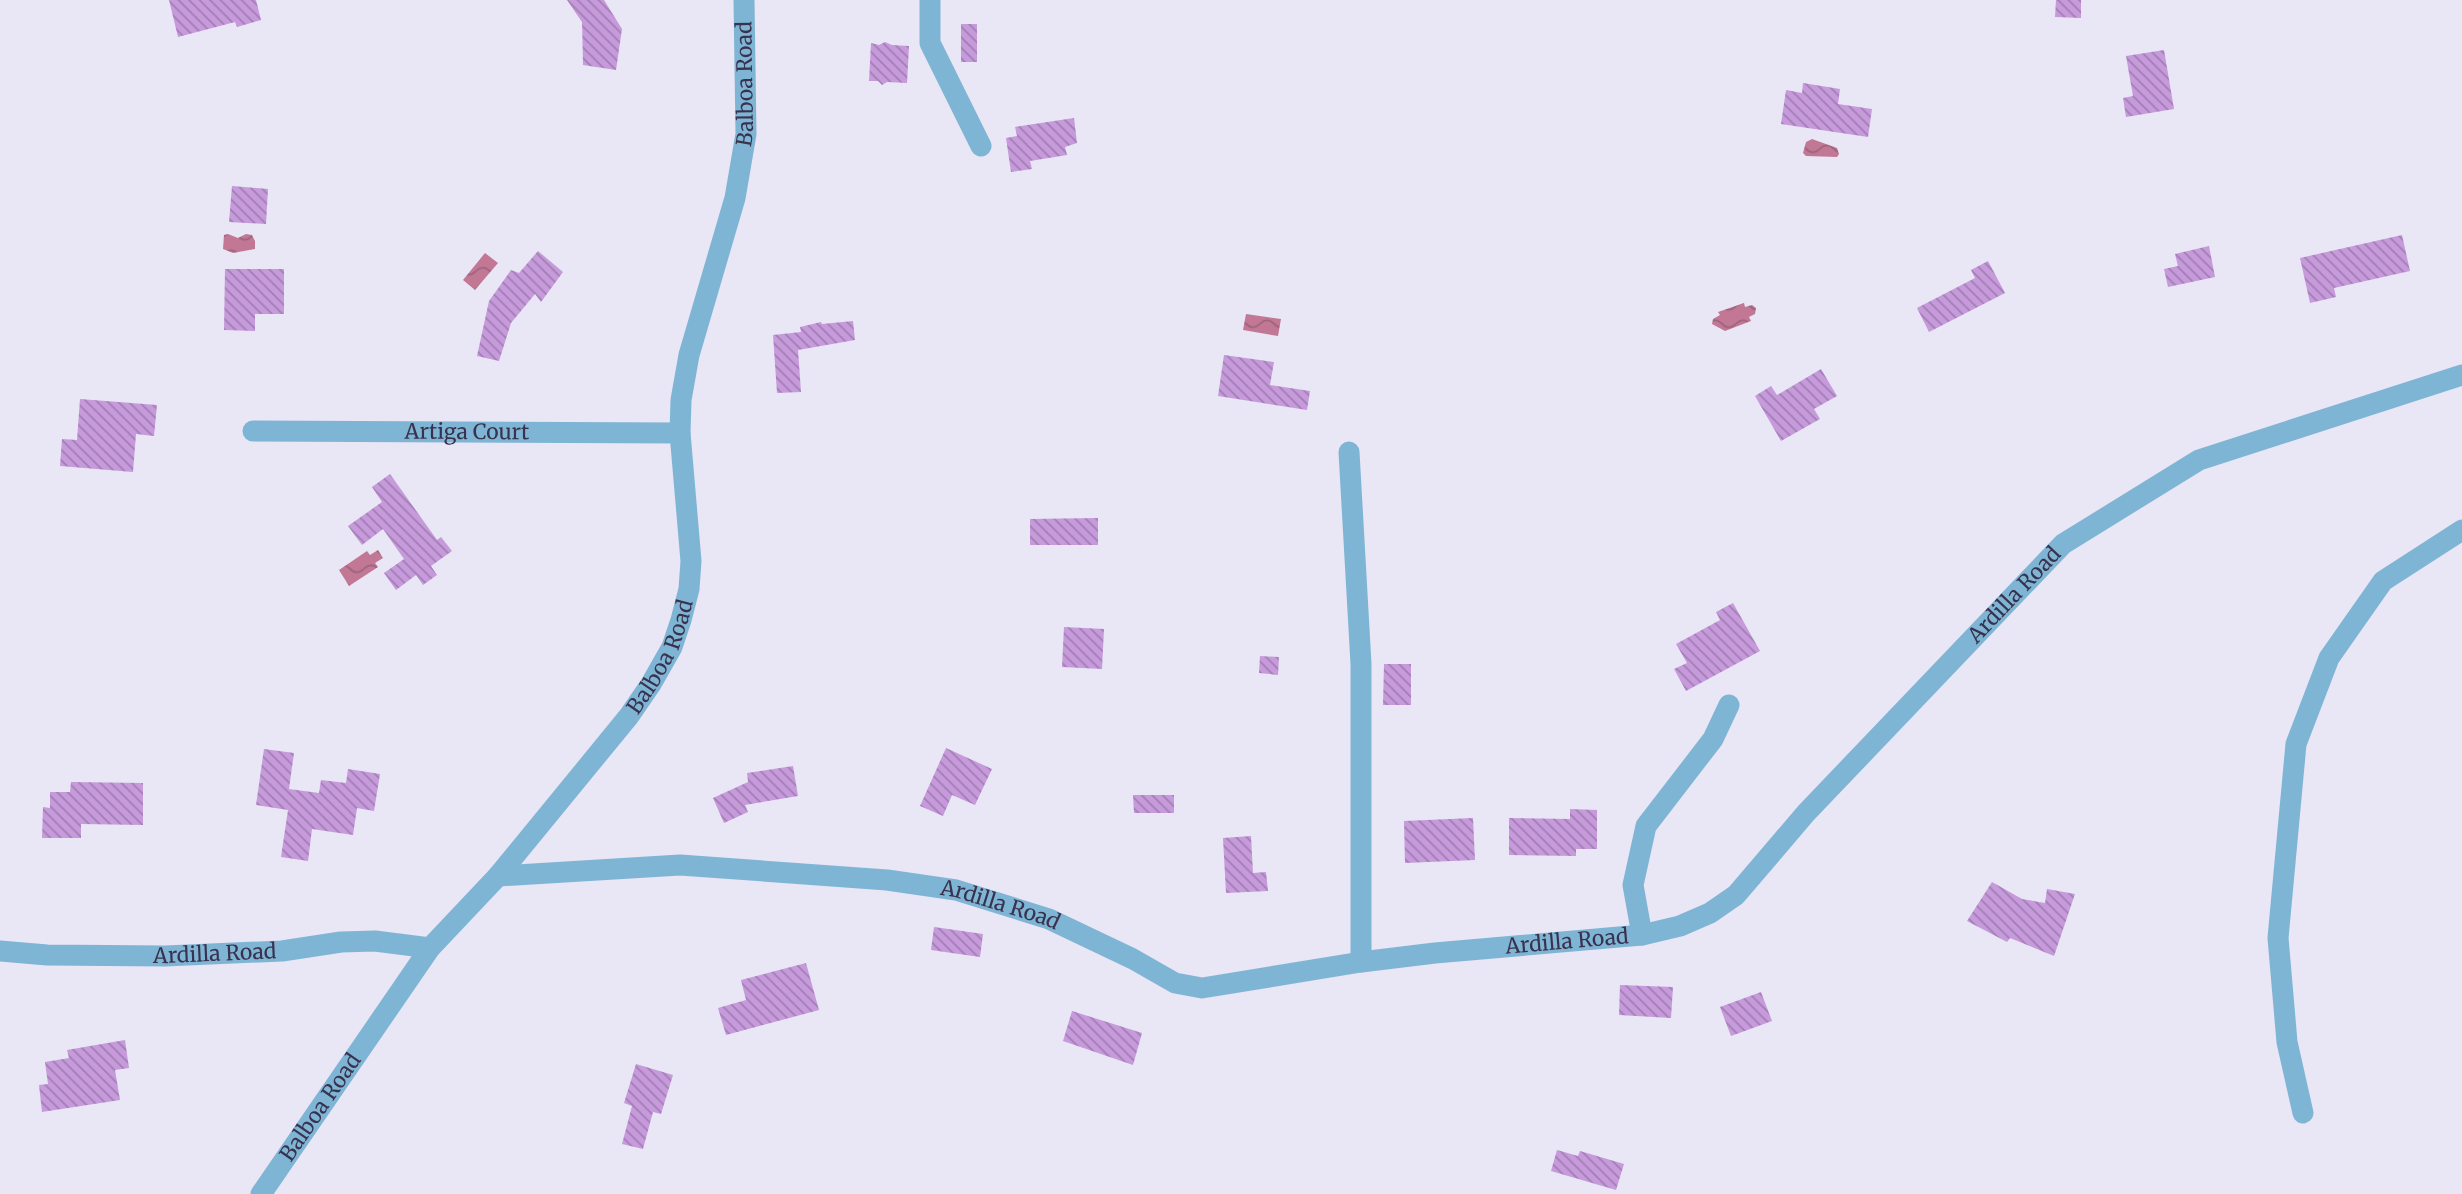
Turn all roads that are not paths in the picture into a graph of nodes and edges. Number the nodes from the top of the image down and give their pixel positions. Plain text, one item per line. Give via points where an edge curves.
1 (744, 0) edge
2 (930, 0) edge
3 (981, 146) dead end
4 (2462, 375) edge
5 (253, 431) dead end
6 (680, 433) junction
7 (1349, 452) dead end
8 (2462, 530) edge
9 (1729, 705) dead end
10 (498, 876) junction
11 (1642, 935) junction
12 (430, 948) junction
13 (0, 951) edge
14 (1361, 962) junction
15 (2303, 1113) dead end
16 (261, 1194) edge

1 - 6 street, Balboa Road via 746,134 736,198 689,355
2 - 3 street via 930,43
4 - 11 street, Ardilla Road via 2199,460 2063,544 1806,813 1736,895 1680,926
5 - 6 street, Artiga Court
6 - 10 street, Balboa Road via 691,561 686,600 672,647 629,716
7 - 14 street via 1361,664
8 - 15 street via 2382,581 2329,658 2296,744 2278,938 2287,1042
9 - 11 street via 1713,739 1646,826 1633,885
10 - 12 street, Balboa Road
10 - 14 street, Ardilla Road via 680,865 874,878 942,888 1049,919 1175,983 1202,988
11 - 14 street, Ardilla Road
12 - 13 street, Ardilla Road via 375,941 165,956 47,956
12 - 16 street, Balboa Road

